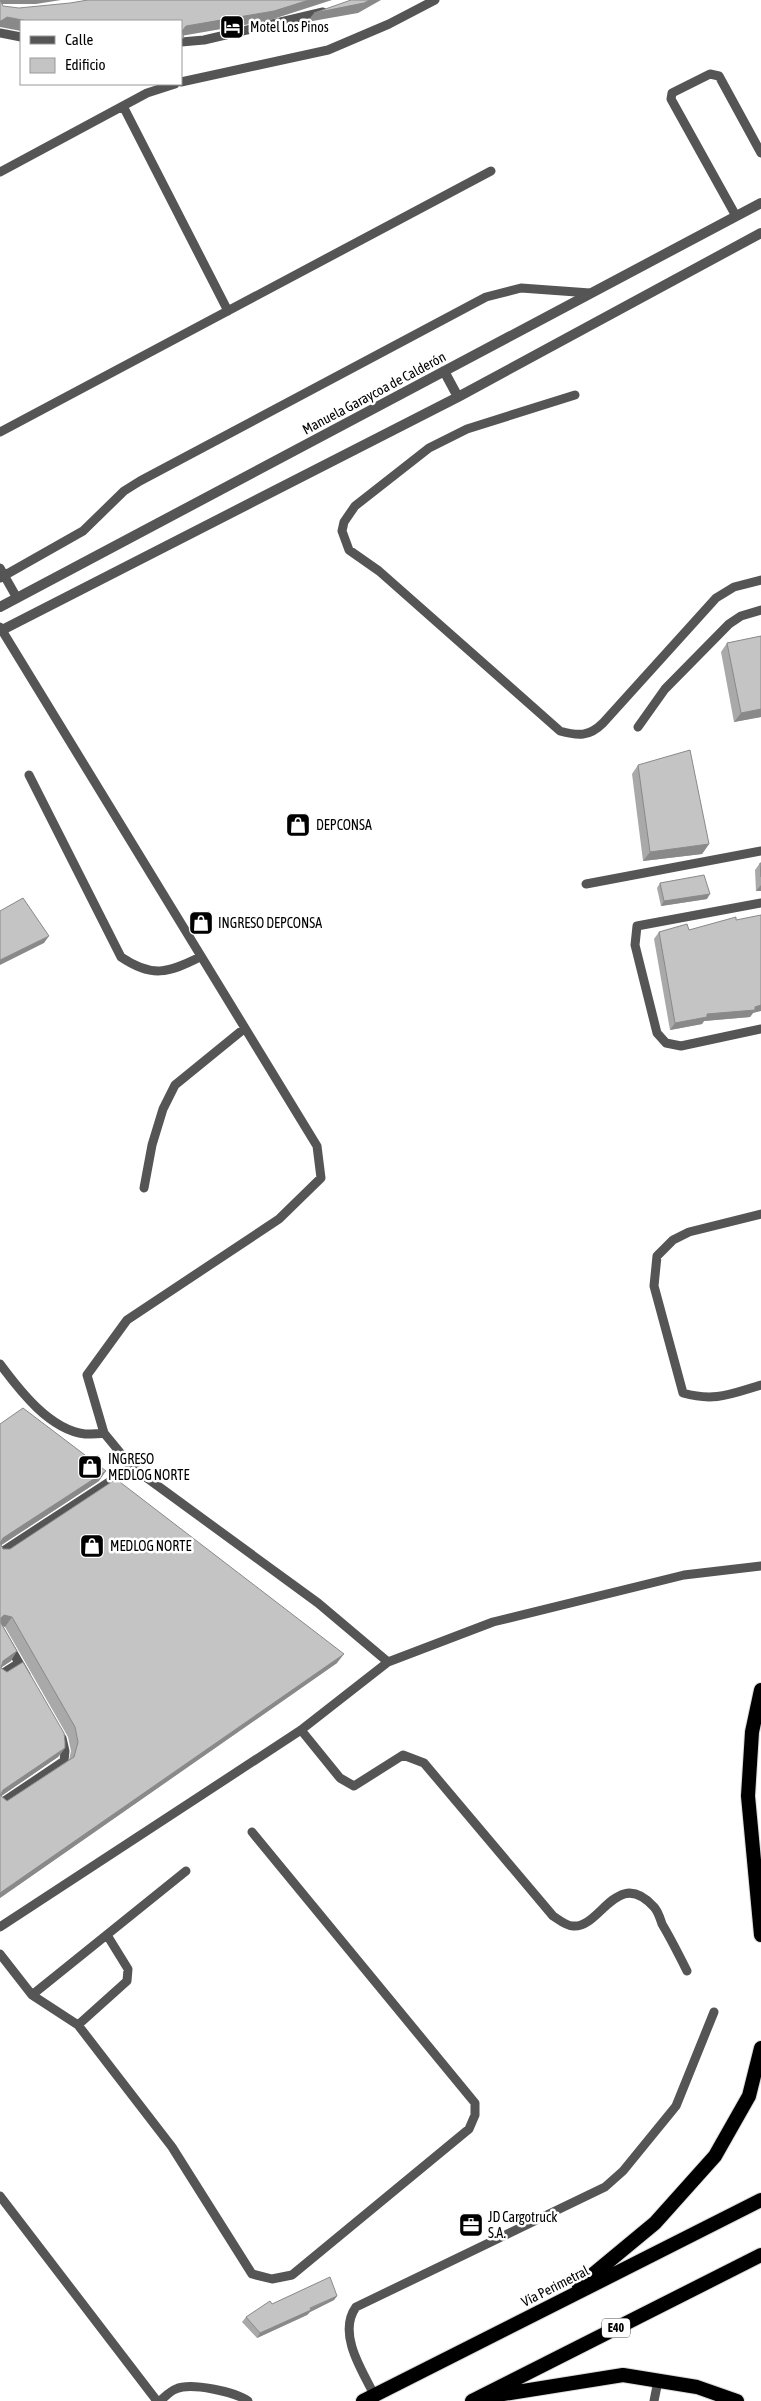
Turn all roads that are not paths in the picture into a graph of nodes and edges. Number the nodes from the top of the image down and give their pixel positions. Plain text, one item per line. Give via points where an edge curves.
1 (435, 0) edge
2 (331, 8) edge
3 (0, 33) edge
4 (20, 37) edge
5 (182, 42) edge
6 (182, 82) edge
7 (172, 85) edge
8 (124, 108) junction
9 (761, 153) edge
10 (490, 171) dead end
11 (0, 172) edge
12 (761, 203) edge
13 (736, 216) junction
14 (761, 233) edge
15 (590, 293) junction
16 (228, 311) junction
17 (444, 371) junction
18 (576, 395) dead end
19 (458, 397) junction
20 (0, 432) edge
21 (1, 574) edge
22 (761, 580) edge
23 (17, 598) junction
24 (0, 606) edge
25 (761, 610) edge
26 (1, 629) edge
27 (638, 727) dead end
28 (29, 775) dead end
29 (761, 851) edge
30 (586, 884) dead end
31 (761, 903) edge
32 (200, 957) junction
33 (245, 1028) junction
34 (761, 1029) edge
35 (144, 1188) dead end
36 (761, 1214) edge
37 (0, 1364) edge
38 (761, 1385) edge
39 (104, 1433) junction
40 (132, 1467) junction
41 (0, 1553) edge
42 (761, 1566) edge
43 (0, 1630) edge
44 (388, 1662) junction
45 (19, 1663) junction
46 (0, 1674) edge
47 (29, 1680) edge
48 (761, 1690) edge
49 (301, 1730) junction
50 (58, 1732) edge
51 (0, 1804) edge
52 (252, 1832) dead end
53 (186, 1871) dead end
54 (0, 1927) edge
55 (107, 1935) junction
56 (761, 1935) edge
57 (0, 1954) edge
58 (687, 1971) dead end
59 (32, 1995) junction
60 (714, 2012) dead end
61 (78, 2025) junction
62 (761, 2048) edge
63 (0, 2196) edge
64 (761, 2200) edge
65 (761, 2255) edge
66 (560, 2302) junction
67 (658, 2381) junction
68 (510, 2397) edge
69 (369, 2398) edge
70 (475, 2400) edge
71 (158, 2401) edge
72 (248, 2401) edge
73 (654, 2401) edge
74 (737, 2401) edge

1 - 6 lane via 328,50
2 - 5 lane via 282,23
3 - 4 lane
7 - 8 lane
8 - 11 lane
8 - 16 lane
9 - 13 lane via 719,76 710,74 672,93 671,99
10 - 16 lane
12 - 13 street, Manuela Garaycoa de Calderón
13 - 15 street, Manuela Garaycoa de Calderón
14 - 19 street
15 - 17 street, Manuela Garaycoa de Calderón
15 - 21 lane via 521,288 486,297 140,481 124,491 83,531
16 - 20 lane
17 - 19 street
17 - 23 street, Manuela Garaycoa de Calderón
18 - 22 lane via 466,428 429,448 348,514 342,531 349,550 379,571 560,731 574,735 590,733 603,723 716,598 734,587
19 - 26 street
21 - 23 lane
23 - 24 street, Manuela Garaycoa de Calderón
25 - 27 lane via 741,616 729,624 665,689
26 - 32 lane
28 - 32 lane via 121,957 138,968 159,971 181,967
29 - 30 lane
31 - 34 lane via 637,926 635,946 657,1033 666,1043 681,1046
32 - 33 lane
33 - 35 lane via 175,1085 152,1145
33 - 39 lane via 317,1146 321,1178 279,1219 127,1320 87,1375
36 - 38 lane via 689,1232 673,1240 657,1256 654,1286 683,1392 702,1398 723,1396
37 - 39 lane via 43,1413 61,1425 84,1434
39 - 40 lane
40 - 41 lane
40 - 44 lane via 318,1603
42 - 44 lane via 684,1575 493,1622
43 - 45 lane
44 - 49 lane
45 - 46 lane
45 - 47 lane
48 - 56 highway via 752,1732 748,1796
49 - 54 lane
49 - 58 lane via 340,1778 354,1786 403,1755 424,1763 553,1916 565,1923 583,1924 621,1894 632,1893 645,1898 656,1908
50 - 51 lane via 65,1751 64,1760
52 - 61 lane via 475,2103 475,2115 468,2129 292,2275 272,2279 252,2274 172,2147
53 - 55 lane
55 - 59 lane
55 - 61 lane via 128,1969 127,1981
57 - 59 lane
59 - 61 lane
60 - 69 lane via 676,2106 623,2171 605,2187 356,2307 350,2316 350,2335
62 - 66 highway via 749,2096 715,2156 655,2223
63 - 71 lane
64 - 66 highway, Vía Perimetral
65 - 70 highway, E40
66 - 69 highway, Vía Perimetral
67 - 68 highway via 623,2375
67 - 73 lane
67 - 74 highway via 697,2387
68 - 70 highway
71 - 72 lane via 175,2389 186,2387 239,2395

